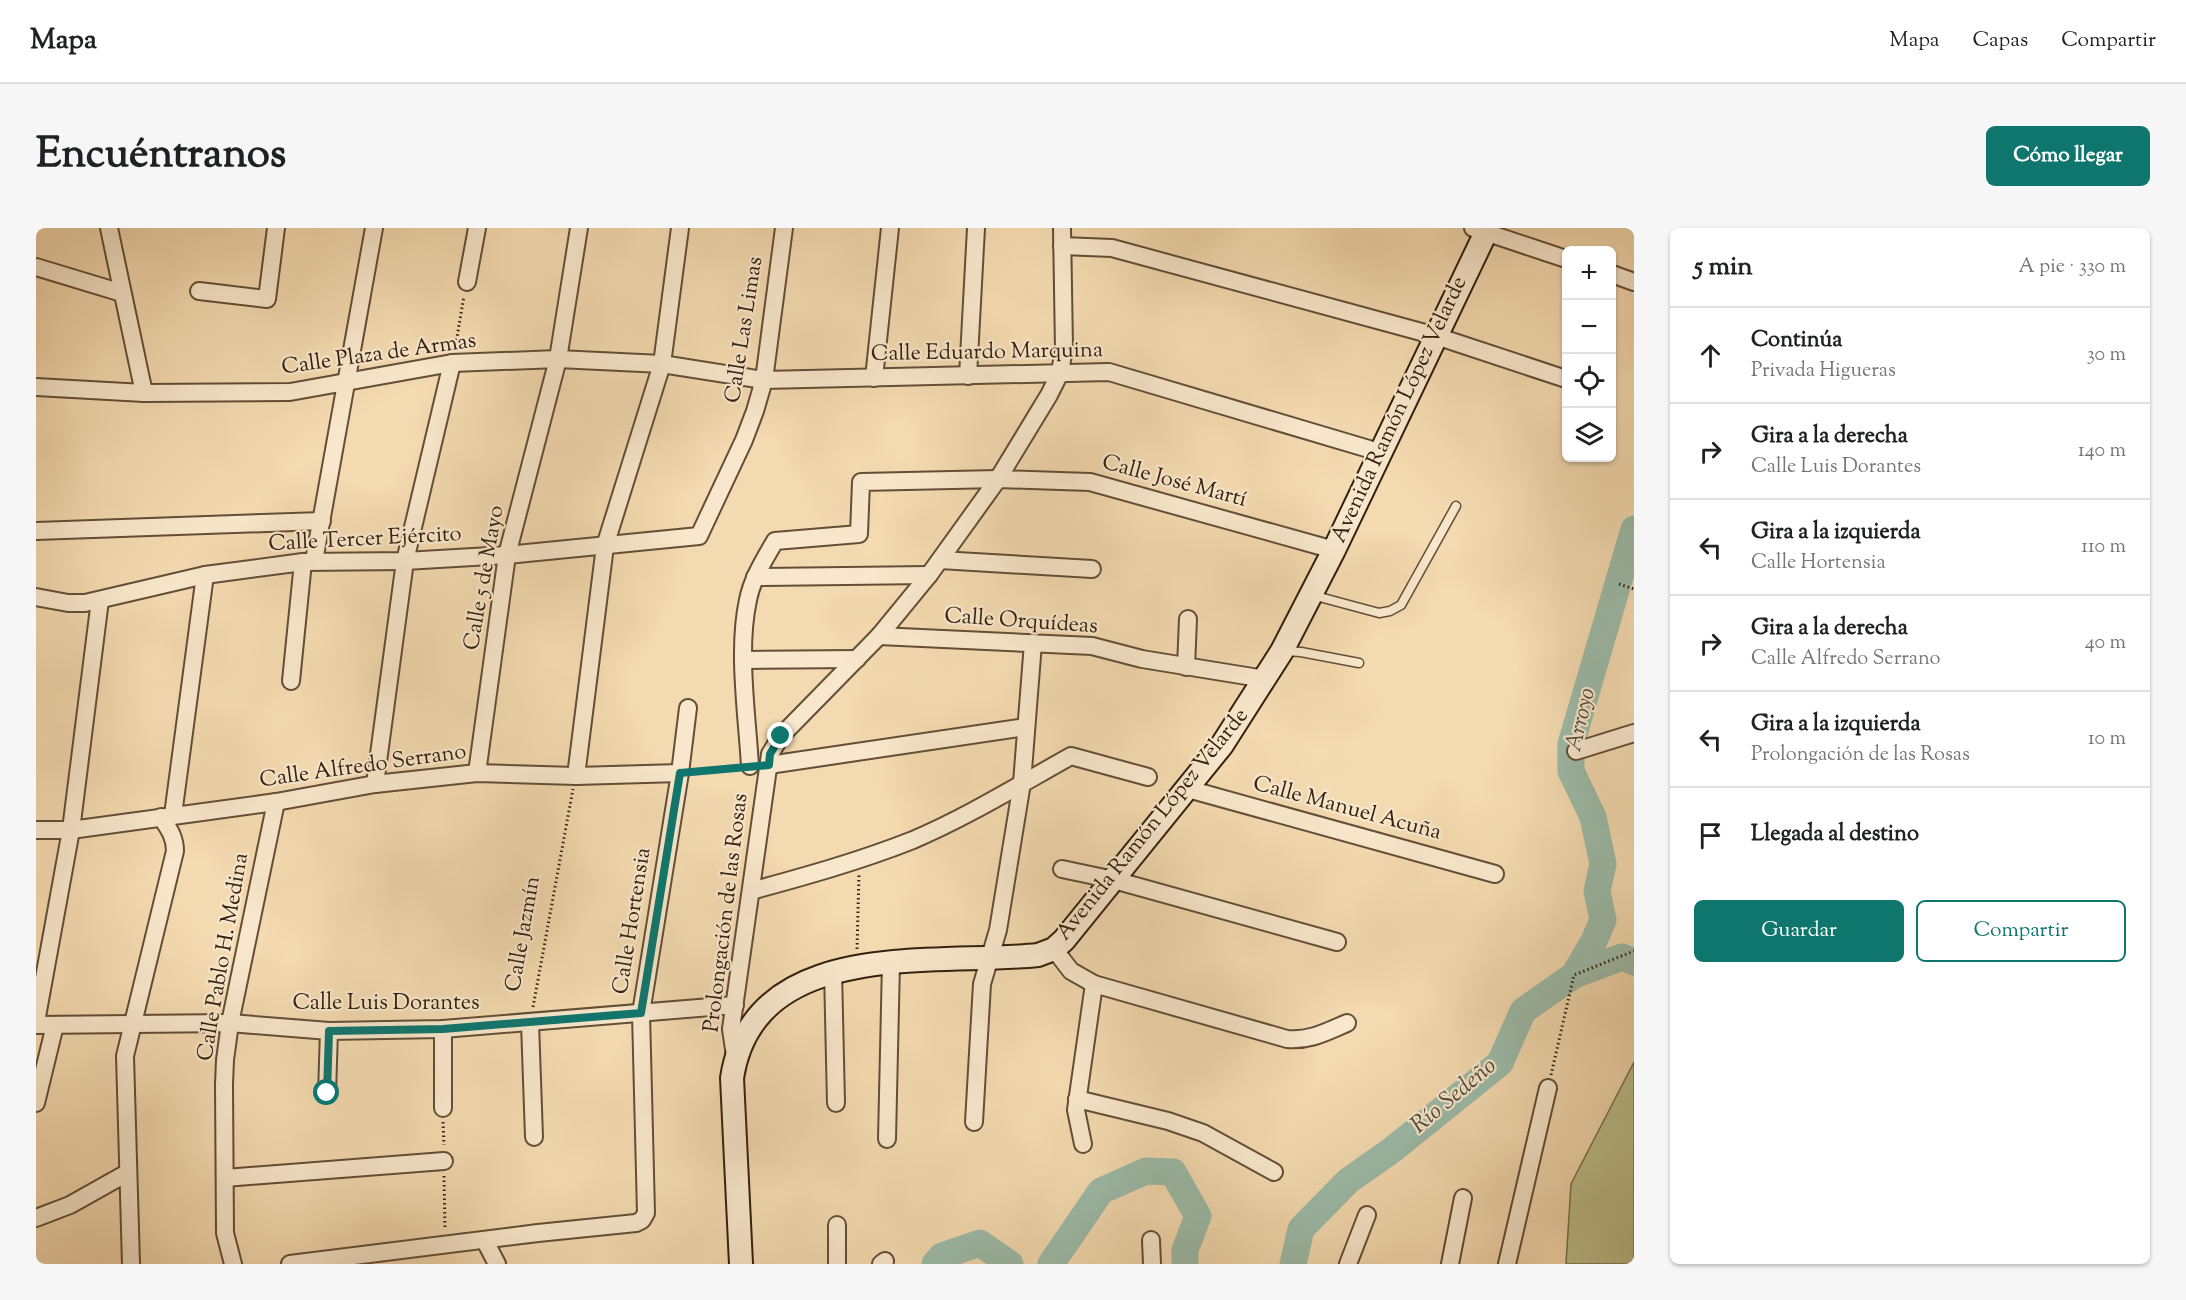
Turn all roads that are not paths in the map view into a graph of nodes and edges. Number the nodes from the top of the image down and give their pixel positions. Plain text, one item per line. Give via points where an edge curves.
1 (109, 228) edge
2 (276, 228) edge
3 (374, 228) edge
4 (477, 228) edge
5 (579, 228) edge
6 (680, 228) edge
7 (784, 228) edge
8 (890, 228) edge
9 (976, 228) edge
10 (1062, 228) edge
11 (1482, 229) edge
12 (1062, 246) junction
13 (1562, 258) edge
14 (36, 267) edge
15 (1616, 276) edge
16 (466, 282) road end
17 (1634, 282) edge
18 (199, 291) dead end
19 (122, 293) junction
20 (1436, 336) junction
21 (558, 359) junction
22 (452, 363) junction
23 (662, 364) junction
24 (1060, 373) junction
25 (968, 376) junction
26 (874, 378) junction
27 (1562, 378) edge
28 (764, 380) junction
29 (347, 381) junction
30 (36, 387) edge
31 (144, 393) junction
32 (1379, 452) junction
33 (998, 479) junction
34 (1456, 506) dead end
35 (322, 521) junction
36 (36, 531) edge
37 (699, 536) joint
38 (606, 546) junction
39 (1334, 550) junction
40 (507, 555) junction
41 (940, 560) junction
42 (308, 561) junction
43 (405, 561) junction
44 (1092, 569) dead end
45 (206, 575) junction
46 (929, 575) junction
47 (755, 577) junction
48 (1312, 595) junction
49 (36, 597) edge
50 (100, 600) junction
51 (1188, 619) dead end
52 (879, 636) junction
53 (1033, 644) junction
54 (1282, 651) junction
55 (857, 659) junction
56 (744, 660) junction
57 (1359, 663) dead end
58 (1186, 666) junction
59 (1265, 679) junction
60 (291, 681) dead end
61 (688, 708) dead end
62 (1026, 727) junction
63 (1634, 733) edge
64 (1576, 751) dead end
65 (769, 765) junction
66 (750, 766) road end
67 (680, 773) junction
68 (477, 774) junction
69 (576, 776) junction
70 (1148, 777) dead end
71 (1023, 783) junction
72 (375, 784) junction
73 (1188, 789) junction
74 (276, 802) junction
75 (167, 816) junction
76 (36, 830) edge
77 (71, 830) junction
78 (1062, 869) dead end
79 (1495, 874) dead end
80 (1114, 880) junction
81 (751, 891) junction
82 (1337, 942) dead end
83 (1054, 949) junction
84 (989, 957) junction
85 (891, 963) junction
86 (833, 971) junction
87 (1095, 984) junction
88 (735, 1005) junction
89 (641, 1013) junction
90 (230, 1023) junction
91 (530, 1023) junction
92 (1347, 1023) dead end
93 (36, 1024) edge
94 (132, 1024) junction
95 (55, 1025) junction
96 (443, 1029) junction
97 (329, 1031) junction
98 (735, 1056) junction
99 (1548, 1088) road end
100 (327, 1093) dead end
101 (1077, 1099) junction
102 (836, 1103) dead end
103 (36, 1104) edge
104 (443, 1108) dead end
105 (974, 1122) dead end
106 (534, 1137) dead end
107 (887, 1139) dead end
108 (1083, 1144) dead end
109 (444, 1161) dead end
110 (1274, 1172) dead end
111 (127, 1173) junction
112 (225, 1178) junction
113 (1463, 1198) dead end
114 (1367, 1215) dead end
115 (36, 1218) edge
116 (837, 1224) dead end
117 (1151, 1240) dead end
118 (485, 1241) junction
119 (342, 1260) edge
120 (131, 1264) edge
121 (233, 1264) edge
122 (290, 1264) edge
123 (497, 1264) edge
124 (741, 1264) edge
125 (837, 1264) edge
126 (1152, 1264) edge
127 (1347, 1264) edge
128 (1450, 1264) edge
129 (1507, 1264) edge

1 - 19 street
2 - 18 street via 267,299
3 - 29 street
4 - 16 street
5 - 21 street, Calle 5 de Mayo
6 - 23 street
7 - 28 street, Calle Las Limas
8 - 26 street
9 - 25 street
10 - 12 street, Prolongación de las Rosas
11 - 13 street
11 - 20 main road, Avenida Ramón López Velarde
12 - 20 street via 1113,248
12 - 24 street, Prolongación de las Rosas via 1064,348
14 - 19 street
15 - 17 street
19 - 31 street
20 - 27 street
20 - 32 main road, Avenida Ramón López Velarde
21 - 22 street, Calle Plaza de Armas
21 - 23 street, Calle Plaza de Armas
21 - 40 street, Calle 5 de Mayo
22 - 29 street, Calle Plaza de Armas
22 - 43 street
23 - 28 street, Calle Plaza de Armas
23 - 38 street
24 - 25 street, Calle Eduardo Marquina
24 - 32 street, Calle Eduardo Marquina via 1109,372
24 - 33 street, Prolongación de las Rosas
25 - 26 street, Calle Eduardo Marquina
26 - 28 street, Calle Eduardo Marquina
28 - 37 street, Calle Las Limas via 744,440
29 - 31 street, Calle Plaza de Armas via 290,392
29 - 35 street
30 - 31 street, Calle Plaza de Armas
32 - 39 main road, Avenida Ramón López Velarde
33 - 39 street, Calle José Martí via 1090,482
33 - 41 street, Prolongación de las Rosas
33 - 47 street, Calle José Martí via 861,482 859,534 775,541
34 - 48 lane via 1401,605 1379,613
35 - 36 street
35 - 42 street
37 - 38 street, Calle Tercer Ejército
38 - 40 street, Calle Tercer Ejército
38 - 69 street
39 - 48 main road, Avenida Ramón López Velarde
40 - 43 street, Calle Tercer Ejército
40 - 68 street, Calle 5 de Mayo
41 - 44 street
41 - 46 street, Prolongación de las Rosas
42 - 43 street, Calle Tercer Ejército
42 - 45 street, Calle Tercer Ejército
42 - 60 street
43 - 72 street
45 - 50 street, Calle Tercer Ejército
45 - 75 street
46 - 47 street
46 - 52 street, Prolongación de las Rosas
47 - 56 street via 744,628
48 - 54 main road, Avenida Ramón López Velarde
49 - 50 street, Calle Tercer Ejército via 68,603
50 - 77 street
51 - 58 street
52 - 53 street, Calle Orquídeas
52 - 55 street, Prolongación de las Rosas
53 - 58 street, Calle Orquídeas via 1092,646
53 - 62 street
54 - 57 lane
54 - 59 main road, Avenida Ramón López Velarde
55 - 56 street
55 - 65 street, Prolongación de las Rosas via 781,736 770,754
56 - 66 street
58 - 59 street, Calle Orquídeas
59 - 73 main road, Avenida Ramón López Velarde
61 - 67 street, Calle Hortensia
62 - 65 street
62 - 71 street
63 - 64 street
65 - 81 street, Prolongación de las Rosas
67 - 69 street, Calle Alfredo Serrano
67 - 89 street, Calle Hortensia
68 - 69 street, Calle Alfredo Serrano
68 - 72 street, Calle Alfredo Serrano
70 - 71 street via 1071,756
71 - 81 street via 915,838 859,861
71 - 84 street via 998,930
72 - 74 street, Calle Alfredo Serrano
73 - 79 street, Calle Manuel Acuña
73 - 80 main road, Avenida Ramón López Velarde
74 - 75 street, Calle Alfredo Serrano
74 - 90 street, Calle Pablo H. Medina
75 - 77 street, Calle Alfredo Serrano
75 - 94 street via 175,851
76 - 77 street, Calle Alfredo Serrano
77 - 93 street
78 - 80 street
80 - 82 street
80 - 83 main road, Avenida Ramón López Velarde
81 - 88 street, Prolongación de las Rosas
83 - 84 main road, Avenida Ramón López Velarde via 1038,955
83 - 87 street via 1071,971
84 - 85 main road, Avenida Ramón López Velarde
84 - 105 street via 982,984
85 - 86 main road, Avenida Ramón López Velarde
85 - 107 street
86 - 98 main road, Avenida Ramón López Velarde via 784,993 762,1012
86 - 102 street
87 - 92 street via 1287,1039 1316,1037
87 - 101 street
88 - 89 street, Calle Luis Dorantes
88 - 98 street, Prolongación de las Rosas via 731,1029
89 - 91 street, Calle Luis Dorantes
89 - 118 street, Calle Hortensia via 646,1213 642,1220
90 - 94 street, Calle Luis Dorantes
90 - 97 street, Calle Luis Dorantes
90 - 112 street, Calle Pablo H. Medina via 224,1084
91 - 96 street, Calle Luis Dorantes
91 - 106 street, Calle Jazmín
93 - 95 street, Calle Luis Dorantes
94 - 95 street, Calle Luis Dorantes
94 - 111 street via 125,1056
95 - 103 street
96 - 97 street, Calle Luis Dorantes
96 - 104 street
97 - 100 street
98 - 124 main road, Avenida Ramón López Velarde via 732,1078
99 - 129 street
101 - 108 street
101 - 110 street via 1203,1133
109 - 112 street
111 - 115 street via 70,1205
111 - 120 street
112 - 121 street, Calle Pablo H. Medina via 225,1233
113 - 128 street
114 - 127 street
116 - 125 street
117 - 126 street
118 - 119 street
118 - 123 street
119 - 122 street

